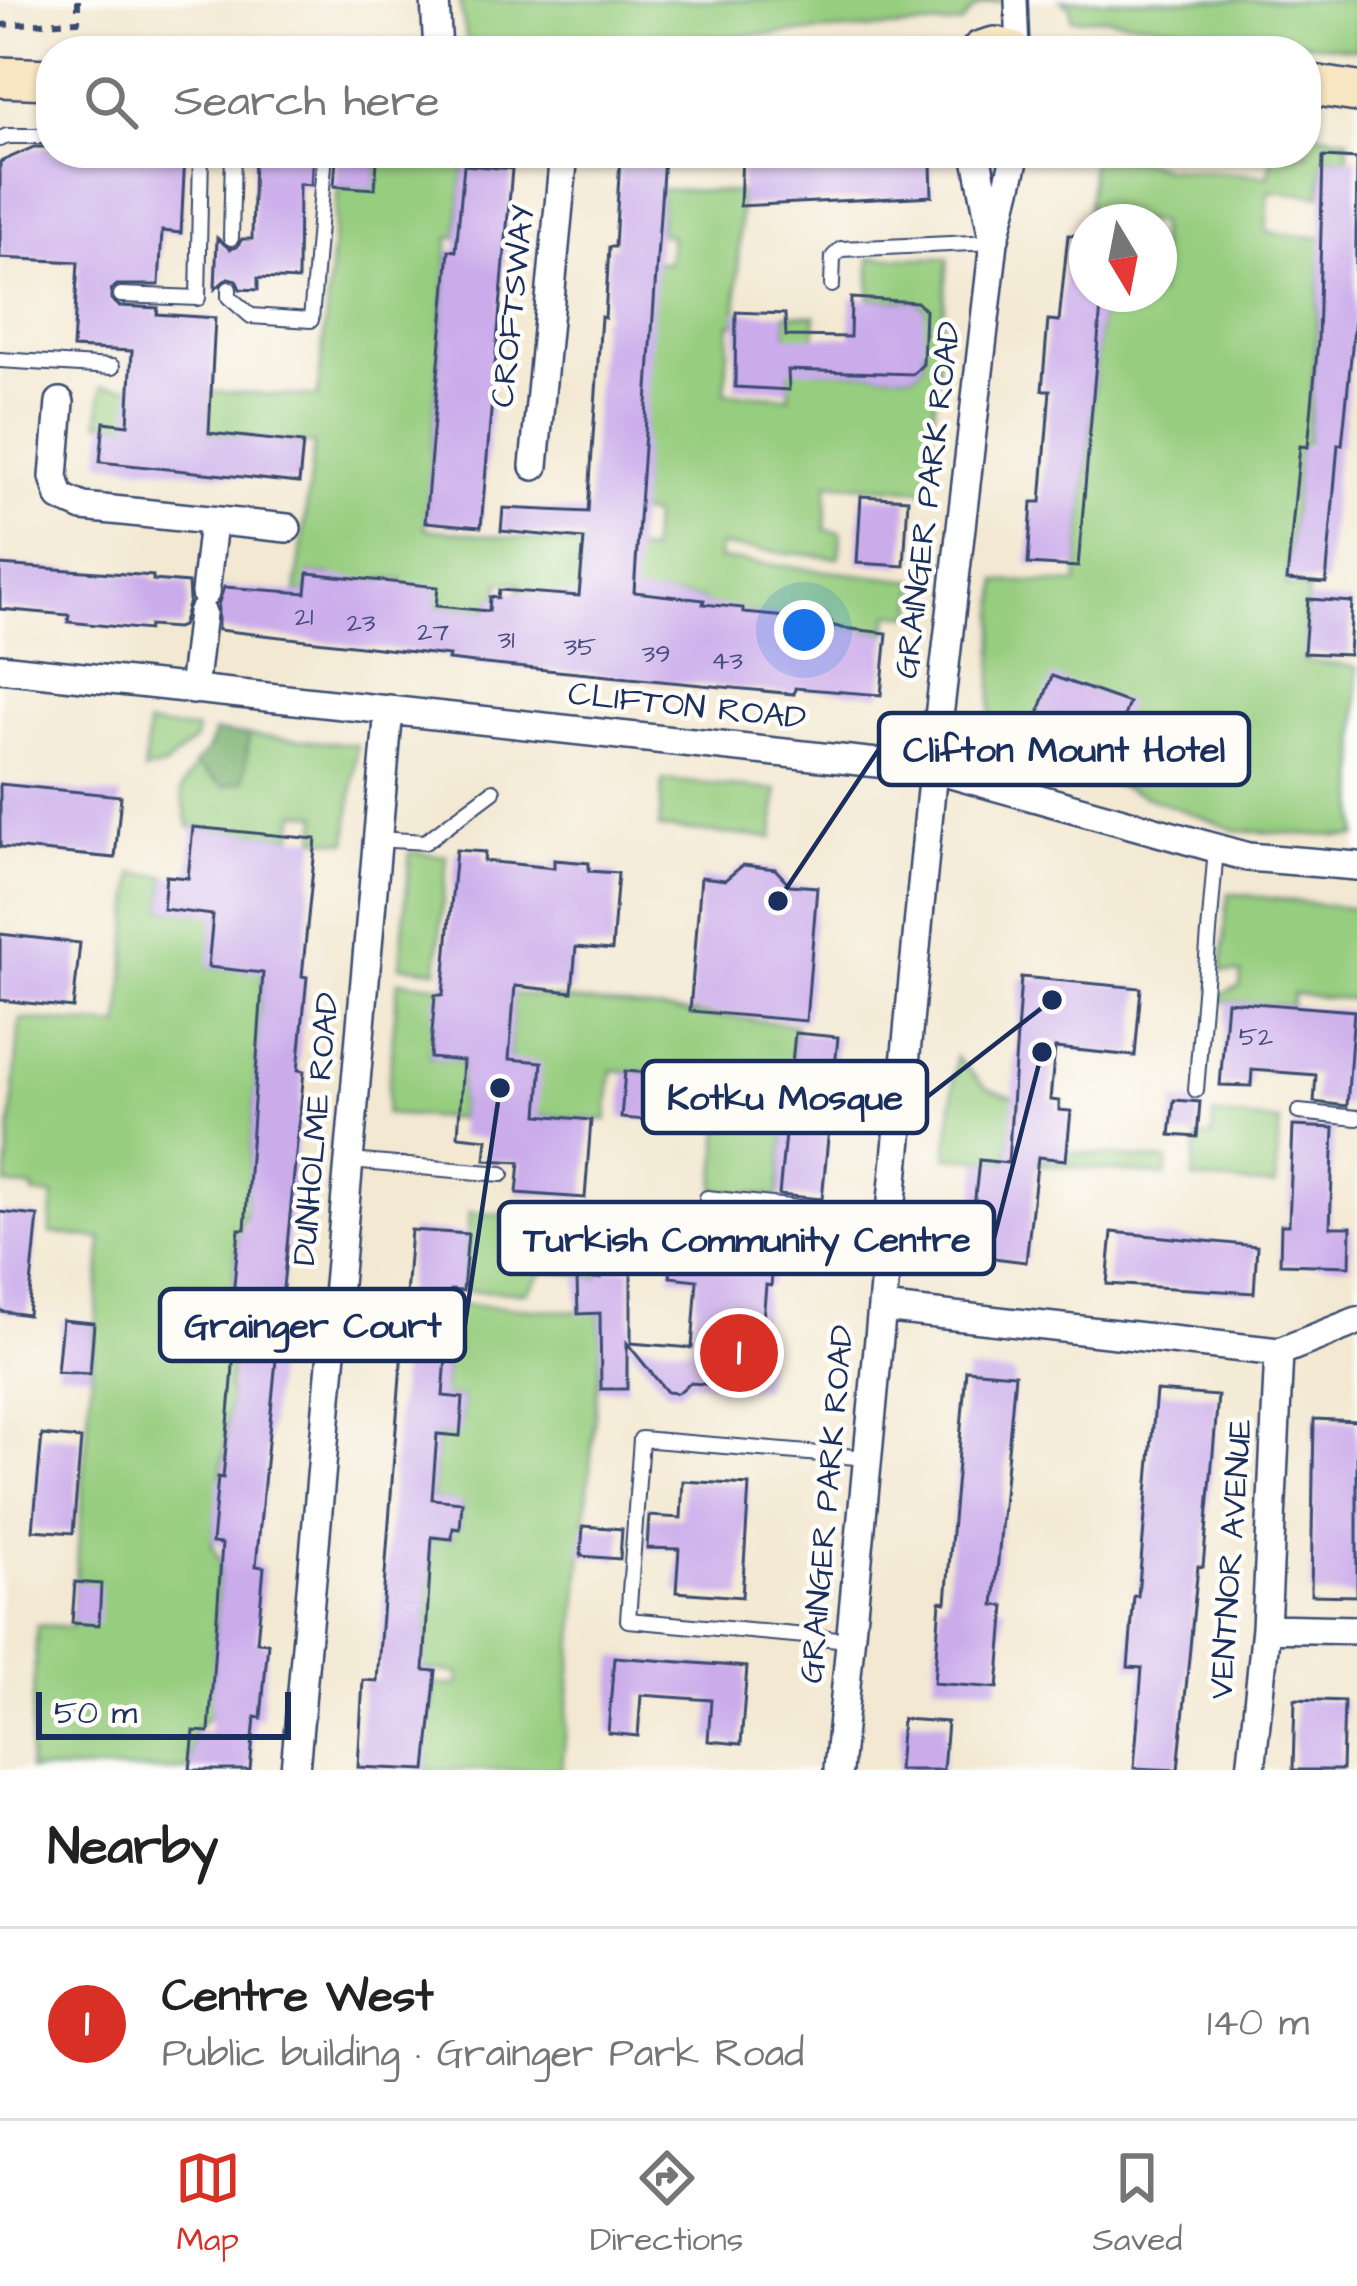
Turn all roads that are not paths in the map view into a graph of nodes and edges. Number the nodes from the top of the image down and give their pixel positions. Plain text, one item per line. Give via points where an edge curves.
1 (435, 0) edge
2 (1016, 0) edge
3 (437, 36) edge
4 (1015, 36) edge
5 (0, 77) edge
6 (36, 78) edge
7 (1321, 86) edge
8 (1357, 92) edge
9 (36, 137) edge
10 (0, 139) edge
11 (201, 168) edge
12 (233, 168) edge
13 (324, 168) edge
14 (563, 168) edge
15 (979, 168) edge
16 (1012, 168) edge
17 (231, 238) dead end
18 (994, 242) junction
19 (832, 285) dead end
20 (229, 289) dead end
21 (121, 296) dead end
22 (0, 360) edge
23 (112, 367) dead end
24 (59, 403) dead end
25 (534, 466) dead end
26 (213, 522) junction
27 (287, 528) dead end
28 (0, 668) edge
29 (193, 690) junction
30 (389, 709) junction
31 (933, 769) junction
32 (493, 791) dead end
33 (376, 839) junction
34 (1216, 848) junction
35 (1357, 866) edge
36 (1196, 1090) dead end
37 (1299, 1112) dead end
38 (1357, 1118) edge
39 (350, 1161) junction
40 (502, 1174) dead end
41 (707, 1198) dead end
42 (890, 1218) junction
43 (882, 1308) junction
44 (1357, 1321) edge
45 (1279, 1352) junction
46 (868, 1458) junction
47 (1266, 1628) junction
48 (1357, 1630) edge
49 (850, 1640) junction
50 (295, 1770) edge
51 (838, 1770) edge
52 (1251, 1770) edge

1 - 3 street
2 - 4 street
5 - 6 main road
7 - 8 main road
9 - 10 lane
11 - 21 lane via 198,298
12 - 17 lane
13 - 20 lane via 311,320 251,316
14 - 25 street, CROFTSWAY
15 - 18 street, GRAINGER PARK ROAD
16 - 18 street, GRAINGER PARK ROAD
18 - 19 lane via 842,249 833,257
18 - 31 street, GRAINGER PARK ROAD
22 - 23 lane
24 - 26 street via 60,497 83,507
26 - 27 street
26 - 29 street
28 - 29 street, CLIFTON ROAD
29 - 30 street, CLIFTON ROAD
30 - 31 street, CLIFTON ROAD
30 - 33 street, DUNHOLME ROAD
31 - 34 street, CLIFTON ROAD
31 - 42 street, GRAINGER PARK ROAD
32 - 33 lane via 425,842
33 - 39 street, DUNHOLME ROAD
34 - 35 street, CLIFTON ROAD
34 - 36 lane
37 - 38 lane
39 - 40 lane
39 - 50 street, DUNHOLME ROAD
41 - 42 lane
42 - 43 street, GRAINGER PARK ROAD
43 - 45 street
43 - 46 street, GRAINGER PARK ROAD
44 - 45 street
45 - 47 street, VENTNOR AVENUE
46 - 49 street, GRAINGER PARK ROAD
46 - 49 lane via 641,1439 628,1621
47 - 48 street
47 - 52 street, VENTNOR AVENUE
49 - 51 street, GRAINGER PARK ROAD

